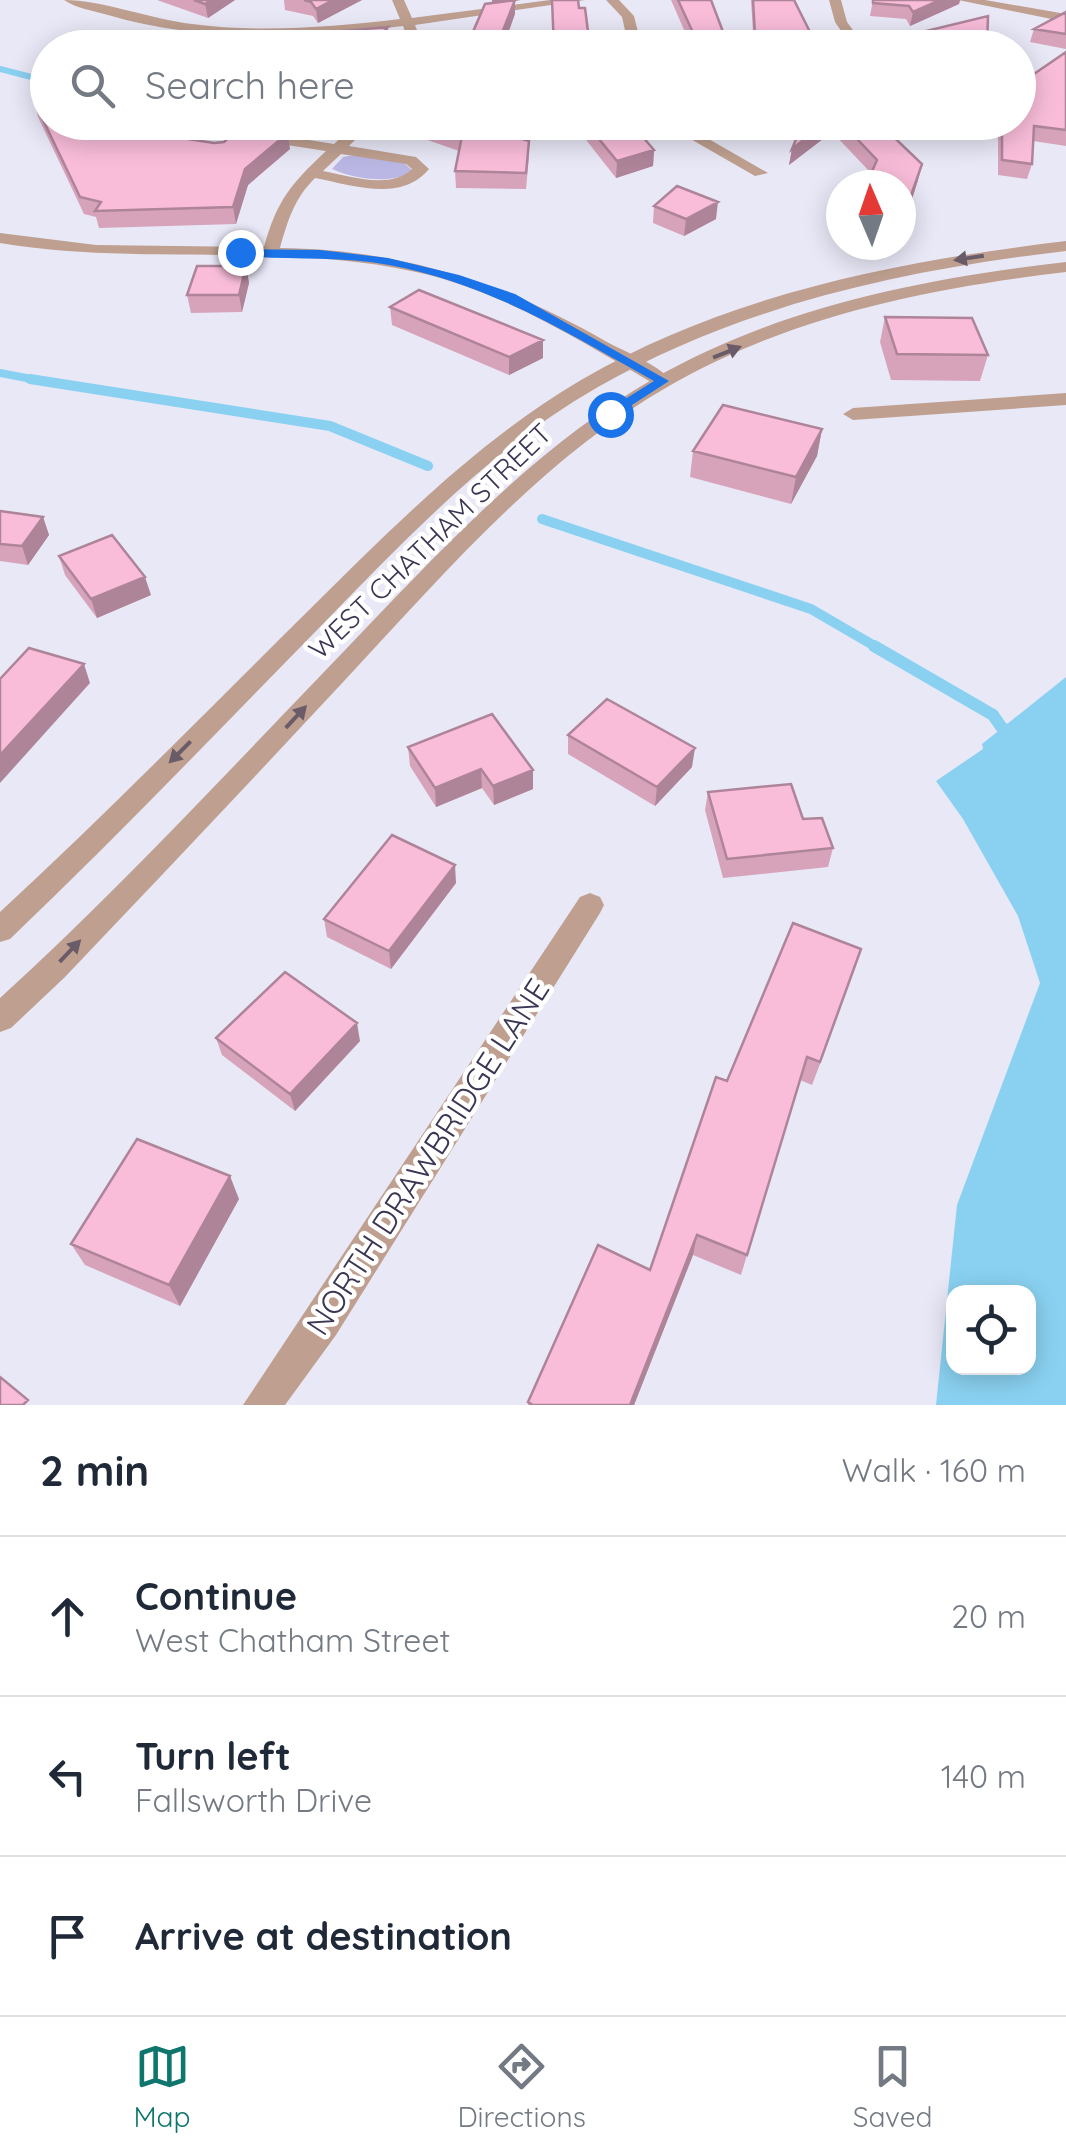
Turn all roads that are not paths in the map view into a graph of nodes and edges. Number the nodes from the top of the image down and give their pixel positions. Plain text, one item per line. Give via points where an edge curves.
1 (70, 0) edge
2 (398, 0) edge
3 (579, 0) edge
4 (612, 0) edge
5 (834, 0) edge
6 (964, 0) edge
7 (1040, 0) edge
8 (1028, 10) junction
9 (1066, 18) edge
10 (407, 21) junction
11 (411, 30) edge
12 (632, 30) edge
13 (847, 30) edge
14 (279, 140) edge
15 (347, 140) edge
16 (700, 140) edge
17 (337, 149) junction
18 (311, 173) junction
19 (760, 174) dead end
20 (0, 238) edge
21 (1066, 246) edge
22 (271, 252) junction
23 (1066, 267) edge
24 (630, 362) junction
25 (663, 381) junction
26 (1066, 399) edge
27 (852, 414) dead end
28 (590, 905) dead end
29 (0, 930) edge
30 (0, 1018) edge
31 (262, 1405) edge

1 - 10 street via 145,21 210,28
2 - 10 street
3 - 10 street
4 - 12 street
5 - 13 street
6 - 8 street
7 - 8 street
8 - 9 street
10 - 11 street
14 - 17 street
15 - 17 street
16 - 19 street
17 - 18 street
17 - 18 street via 411,160 422,168 412,180 390,184
18 - 22 street via 286,202
20 - 22 street via 102,251
21 -> 24 street, WEST CHATHAM STREET via 926,265 817,289
22 - 24 street via 388,261 470,282
25 -> 23 street, WEST CHATHAM STREET via 857,305
24 - 25 street
24 -> 29 street, WEST CHATHAM STREET via 540,415 439,496
30 -> 25 street, WEST CHATHAM STREET via 545,466
26 - 27 street
28 - 31 street, NORTH DRAWBRIDGE LANE via 323,1322

